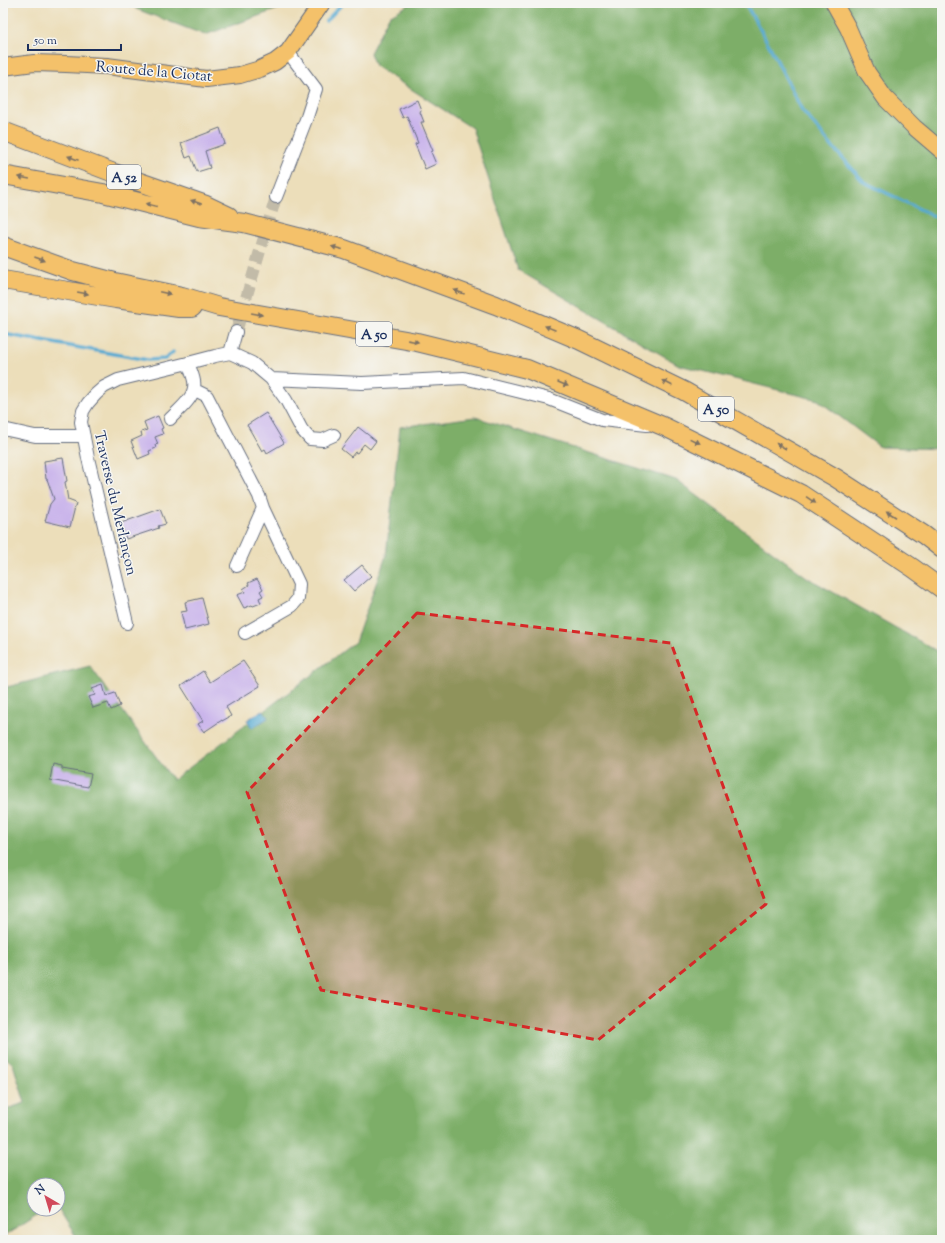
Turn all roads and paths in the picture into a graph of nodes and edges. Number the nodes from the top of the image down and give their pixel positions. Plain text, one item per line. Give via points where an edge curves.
1 (322, 3) edge
2 (834, 3) edge
3 (288, 52) junction
4 (3, 67) edge
5 (3, 131) edge
6 (942, 151) edge
7 (3, 175) edge
8 (276, 197) tunnel mouth
9 (244, 223) junction
10 (3, 246) edge
11 (3, 280) edge
12 (219, 307) junction
13 (236, 332) tunnel mouth
14 (230, 353) junction
15 (188, 363) junction
16 (271, 379) junction
17 (195, 390) junction
18 (170, 419) dead end
19 (665, 427) junction
20 (3, 429) edge
21 (334, 435) dead end
22 (84, 436) junction
23 (263, 508) junction
24 (942, 549) edge
25 (237, 566) dead end
26 (942, 589) edge
27 (127, 623) dead end
28 (245, 633) dead end

1 - 3 main road, Route de la Ciotat
2 - 6 main road via 867,72 885,98
3 - 4 main road, Route de la Ciotat via 260,69 240,75 206,79 100,66 34,63
3 - 8 street via 316,89
9 -> 5 highway, A 52 via 206,205
9 -> 7 highway, A 50 via 199,217 103,193
24 -> 9 highway, A 50 via 829,474 684,391 579,340 344,249
10 -> 12 highway via 73,271
11 -> 12 highway, A 50 via 179,308
12 -> 19 highway, A 50 via 418,342 527,369
13 - 14 street
14 - 15 street, Traverse du Merlançon
14 - 16 street via 252,363
15 - 17 street
15 - 22 street, Traverse du Merlançon via 118,380 104,387 83,411 81,422
16 - 19 street via 362,383 464,378 549,399 602,420
16 - 21 street via 310,439 323,440
17 - 18 street
17 - 23 street via 207,396
19 -> 26 highway, A 50 via 801,494
20 - 22 street via 35,436
22 - 27 street, Traverse du Merlançon
23 - 25 street
23 - 28 street via 299,584 298,599 292,606

